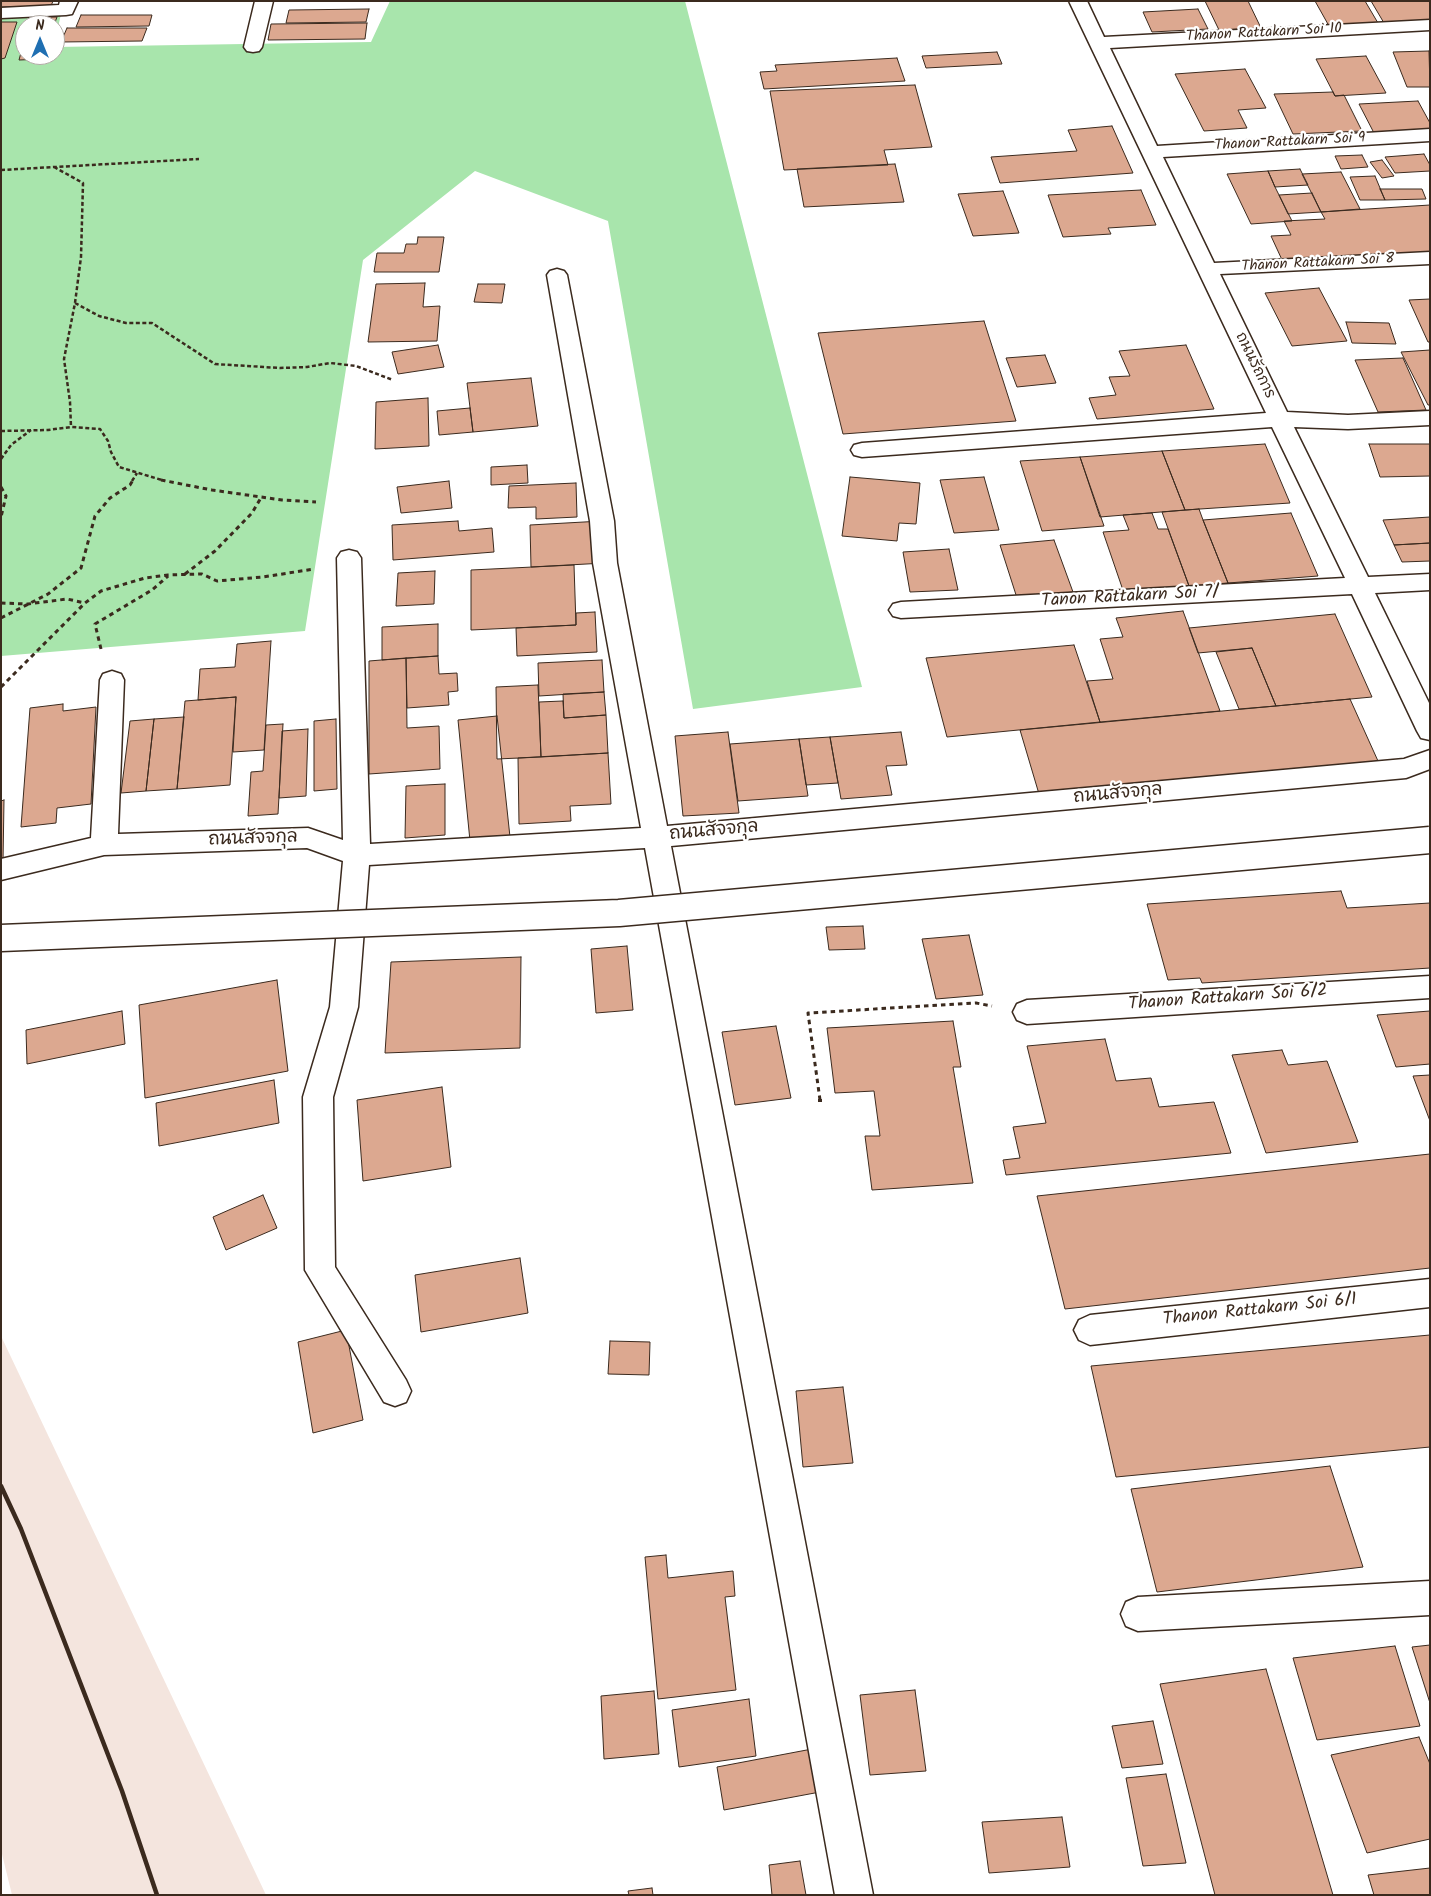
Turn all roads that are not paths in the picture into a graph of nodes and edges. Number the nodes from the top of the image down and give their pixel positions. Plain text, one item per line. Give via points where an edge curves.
1 (69, 1) edge
2 (264, 1) edge
3 (1078, 1) edge
4 (1, 13) edge
5 (1430, 25) edge
6 (1098, 43) junction
7 (253, 47) dead end
8 (1430, 135) edge
9 (1150, 152) junction
10 (1430, 258) edge
11 (1207, 269) junction
12 (558, 275) dead end
13 (1430, 418) edge
14 (1281, 419) junction
15 (862, 450) dead end
16 (349, 558) road end
17 (1430, 582) edge
18 (1358, 586) junction
19 (901, 610) dead end
20 (112, 680) road end
21 (1430, 731) edge
22 (1430, 759) edge
23 (657, 837) junction
24 (1430, 840) edge
25 (104, 845) junction
26 (357, 855) junction
27 (1, 870) edge
28 (1, 938) edge
29 (1430, 987) edge
30 (1027, 1012) road end
31 (1430, 1293) edge
32 (1090, 1330) dead end
33 (395, 1391) dead end
34 (1430, 1598) edge
35 (1138, 1614) dead end
36 (854, 1895) edge

1 - 4 street via 66,10
2 - 7 street
3 - 6 street, ถนนรัถการ
5 - 6 street, Thanon Rattakarn Soi 10
6 - 9 street, ถนนรัถการ
8 - 9 street, Thanon Rattakarn Soi 9
9 - 11 street, ถนนรัถการ
10 - 11 street, Thanon Rattakarn Soi 8
11 - 14 street, ถนนรัถการ
12 - 23 street via 602,521 605,563
13 - 14 street via 1348,422
14 - 15 street
14 - 18 street, ถนนรัถการ
16 - 26 street
17 - 18 street, Tanon Rattakarn Soi 7/
18 - 19 street, Tanon Rattakarn Soi 7/
18 - 21 street, ถนนรัถการ
20 - 25 street
22 - 23 street, ถนนสัจจกุล via 1406,768
23 - 26 street, ถนนสัจจกุล
23 - 36 street
24 - 28 street, bridge via 619,913
25 - 26 street, ถนนสัจจกุล via 308,838
25 - 27 street, ถนนสัจจกุล
26 - 33 street via 344,1007 318,1097 320,1270
29 - 30 street, Thanon Rattakarn Soi 6/2
31 - 32 street, Thanon Rattakarn Soi 6/1
34 - 35 street

